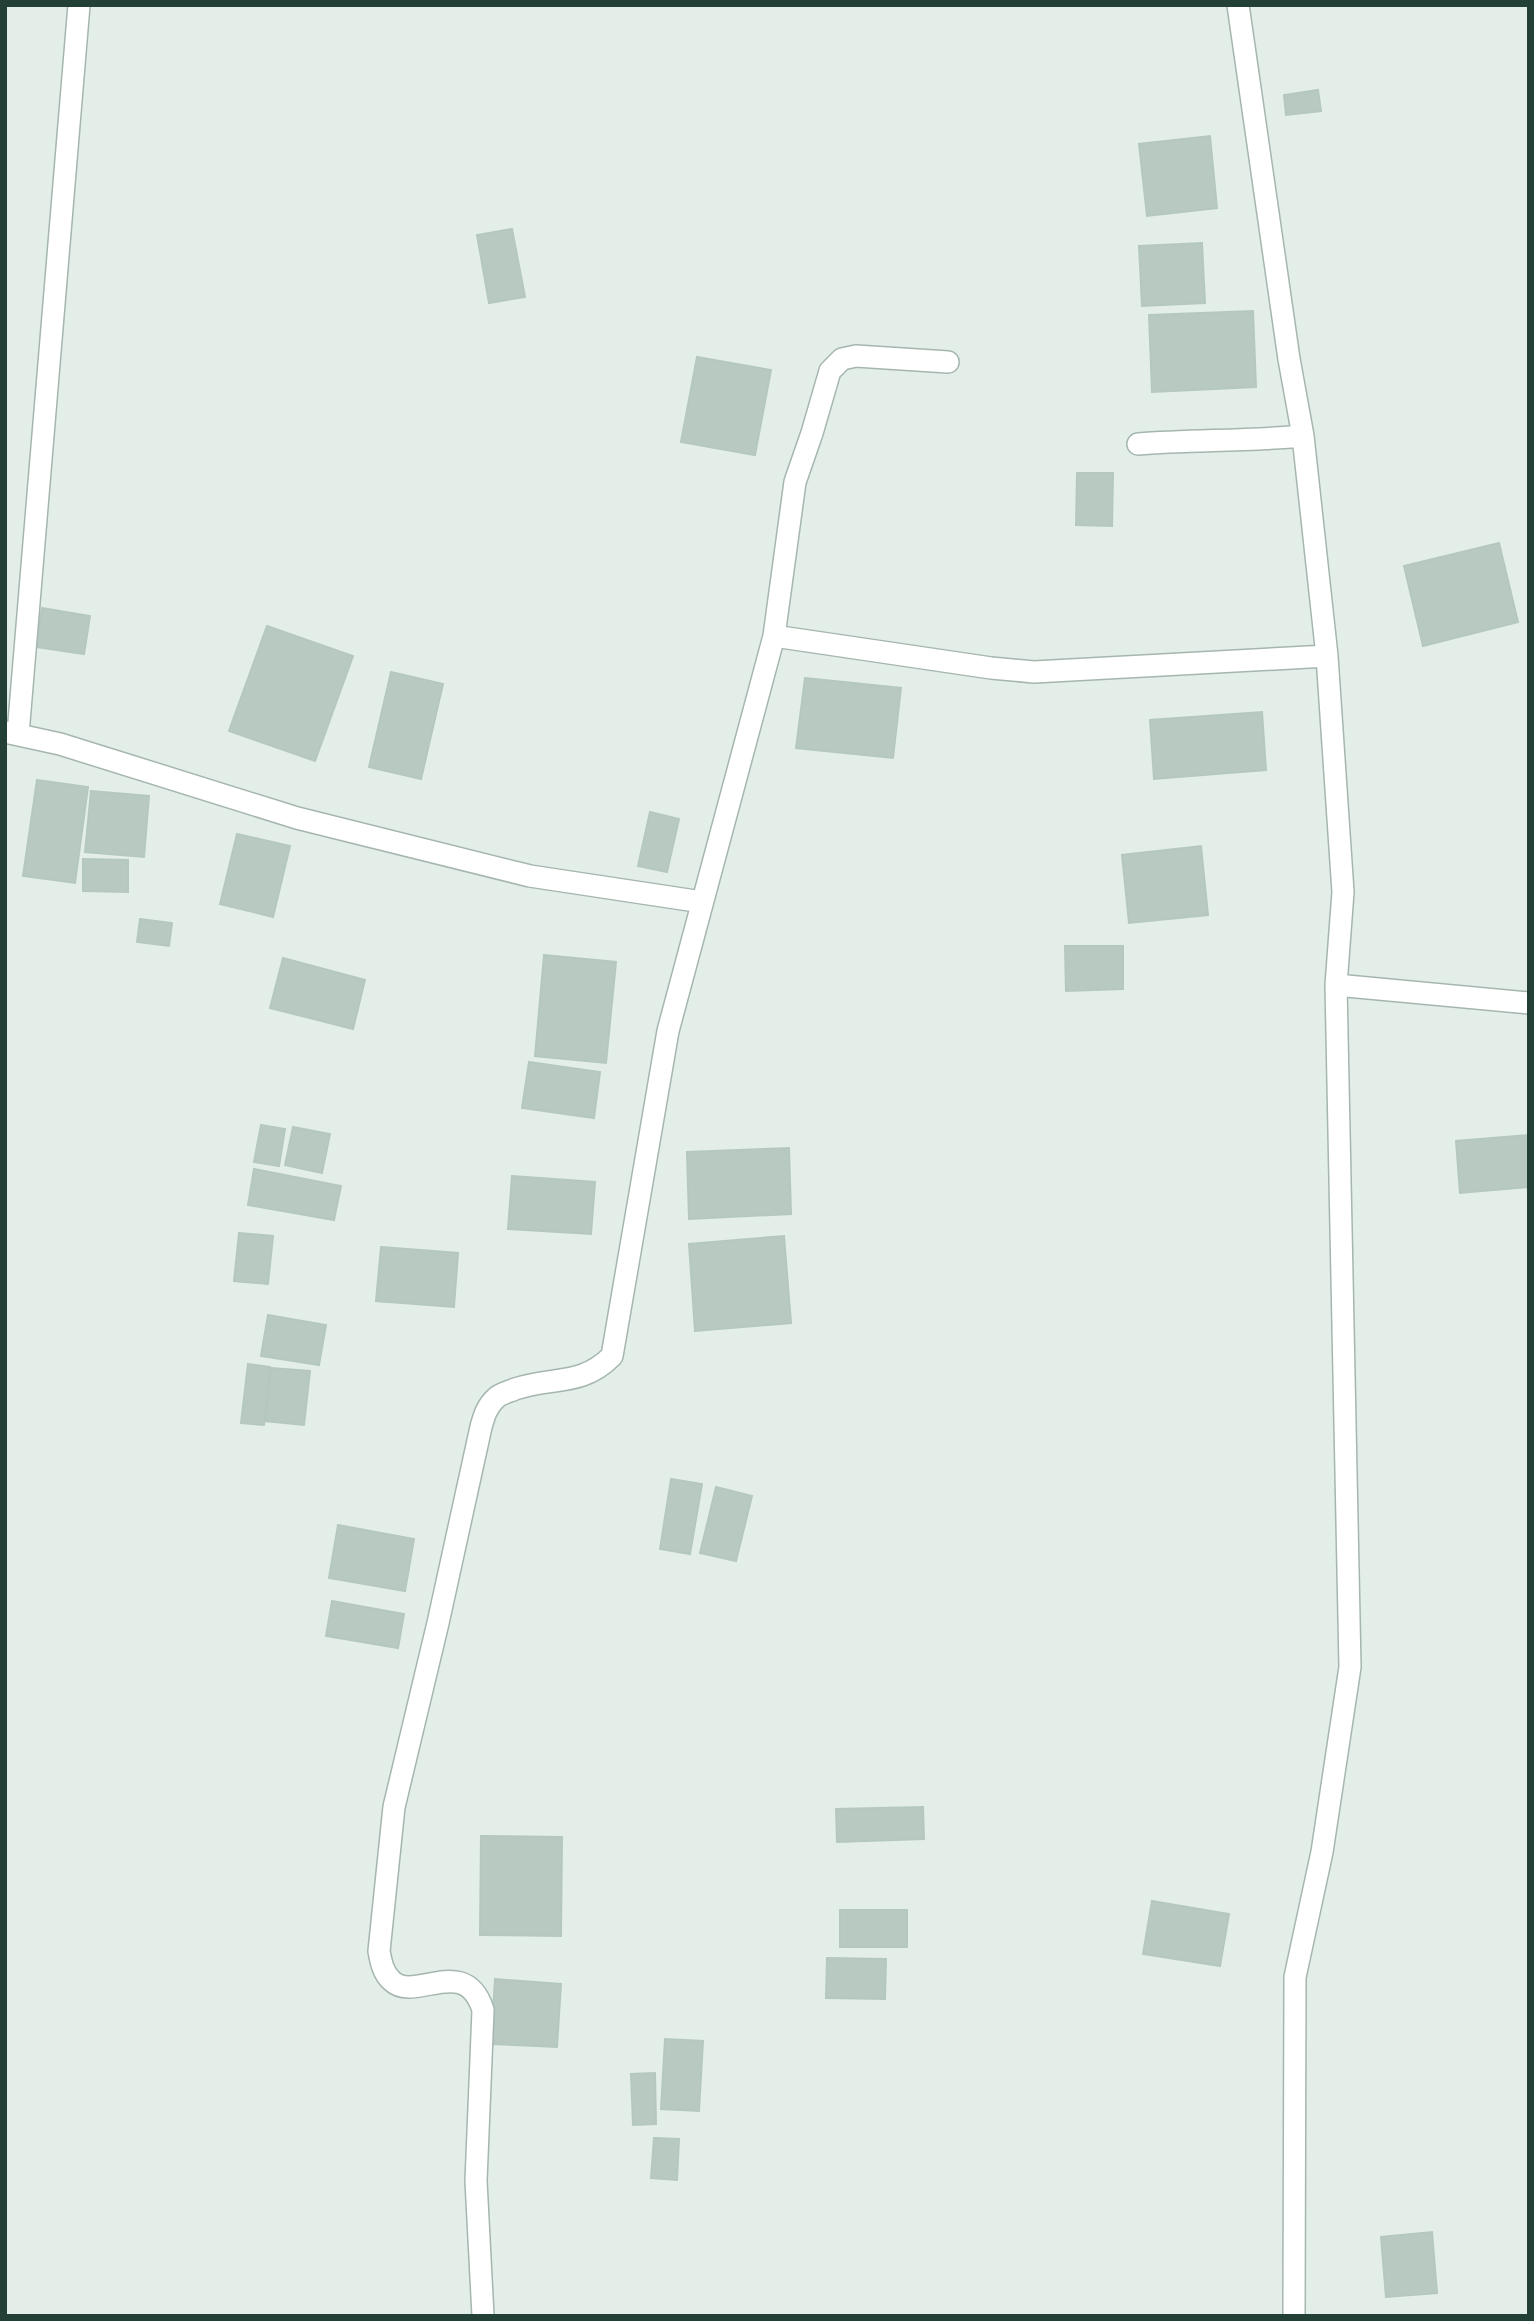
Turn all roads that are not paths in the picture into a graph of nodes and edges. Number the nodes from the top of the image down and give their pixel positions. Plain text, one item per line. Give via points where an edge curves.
1 (79, 5) edge
2 (1238, 5) edge
3 (948, 362) dead end
4 (1303, 436) junction
5 (1138, 444) dead end
6 (774, 636) junction
7 (1326, 656) junction
8 (12, 733) edge
9 (702, 902) junction
10 (1336, 985) junction
11 (1529, 1003) edge
12 (484, 2316) edge
13 (1294, 2316) edge

1 - 8 street
2 - 4 street
3 - 6 street via 856,356 842,359 830,371 795,482
4 - 5 street
4 - 7 street
6 - 7 street via 1034,672
6 - 9 street
7 - 10 street via 1343,891
8 - 9 street via 298,818 530,877
9 - 12 street via 668,1031 612,1356 582,1376 498,1395 487,1408 394,1807 379,1951 383,1970 393,1983 404,1987 453,1980 479,1999 482,2010 477,2182
10 - 11 street
10 - 13 street via 1350,1667 1322,1852 1295,1977

